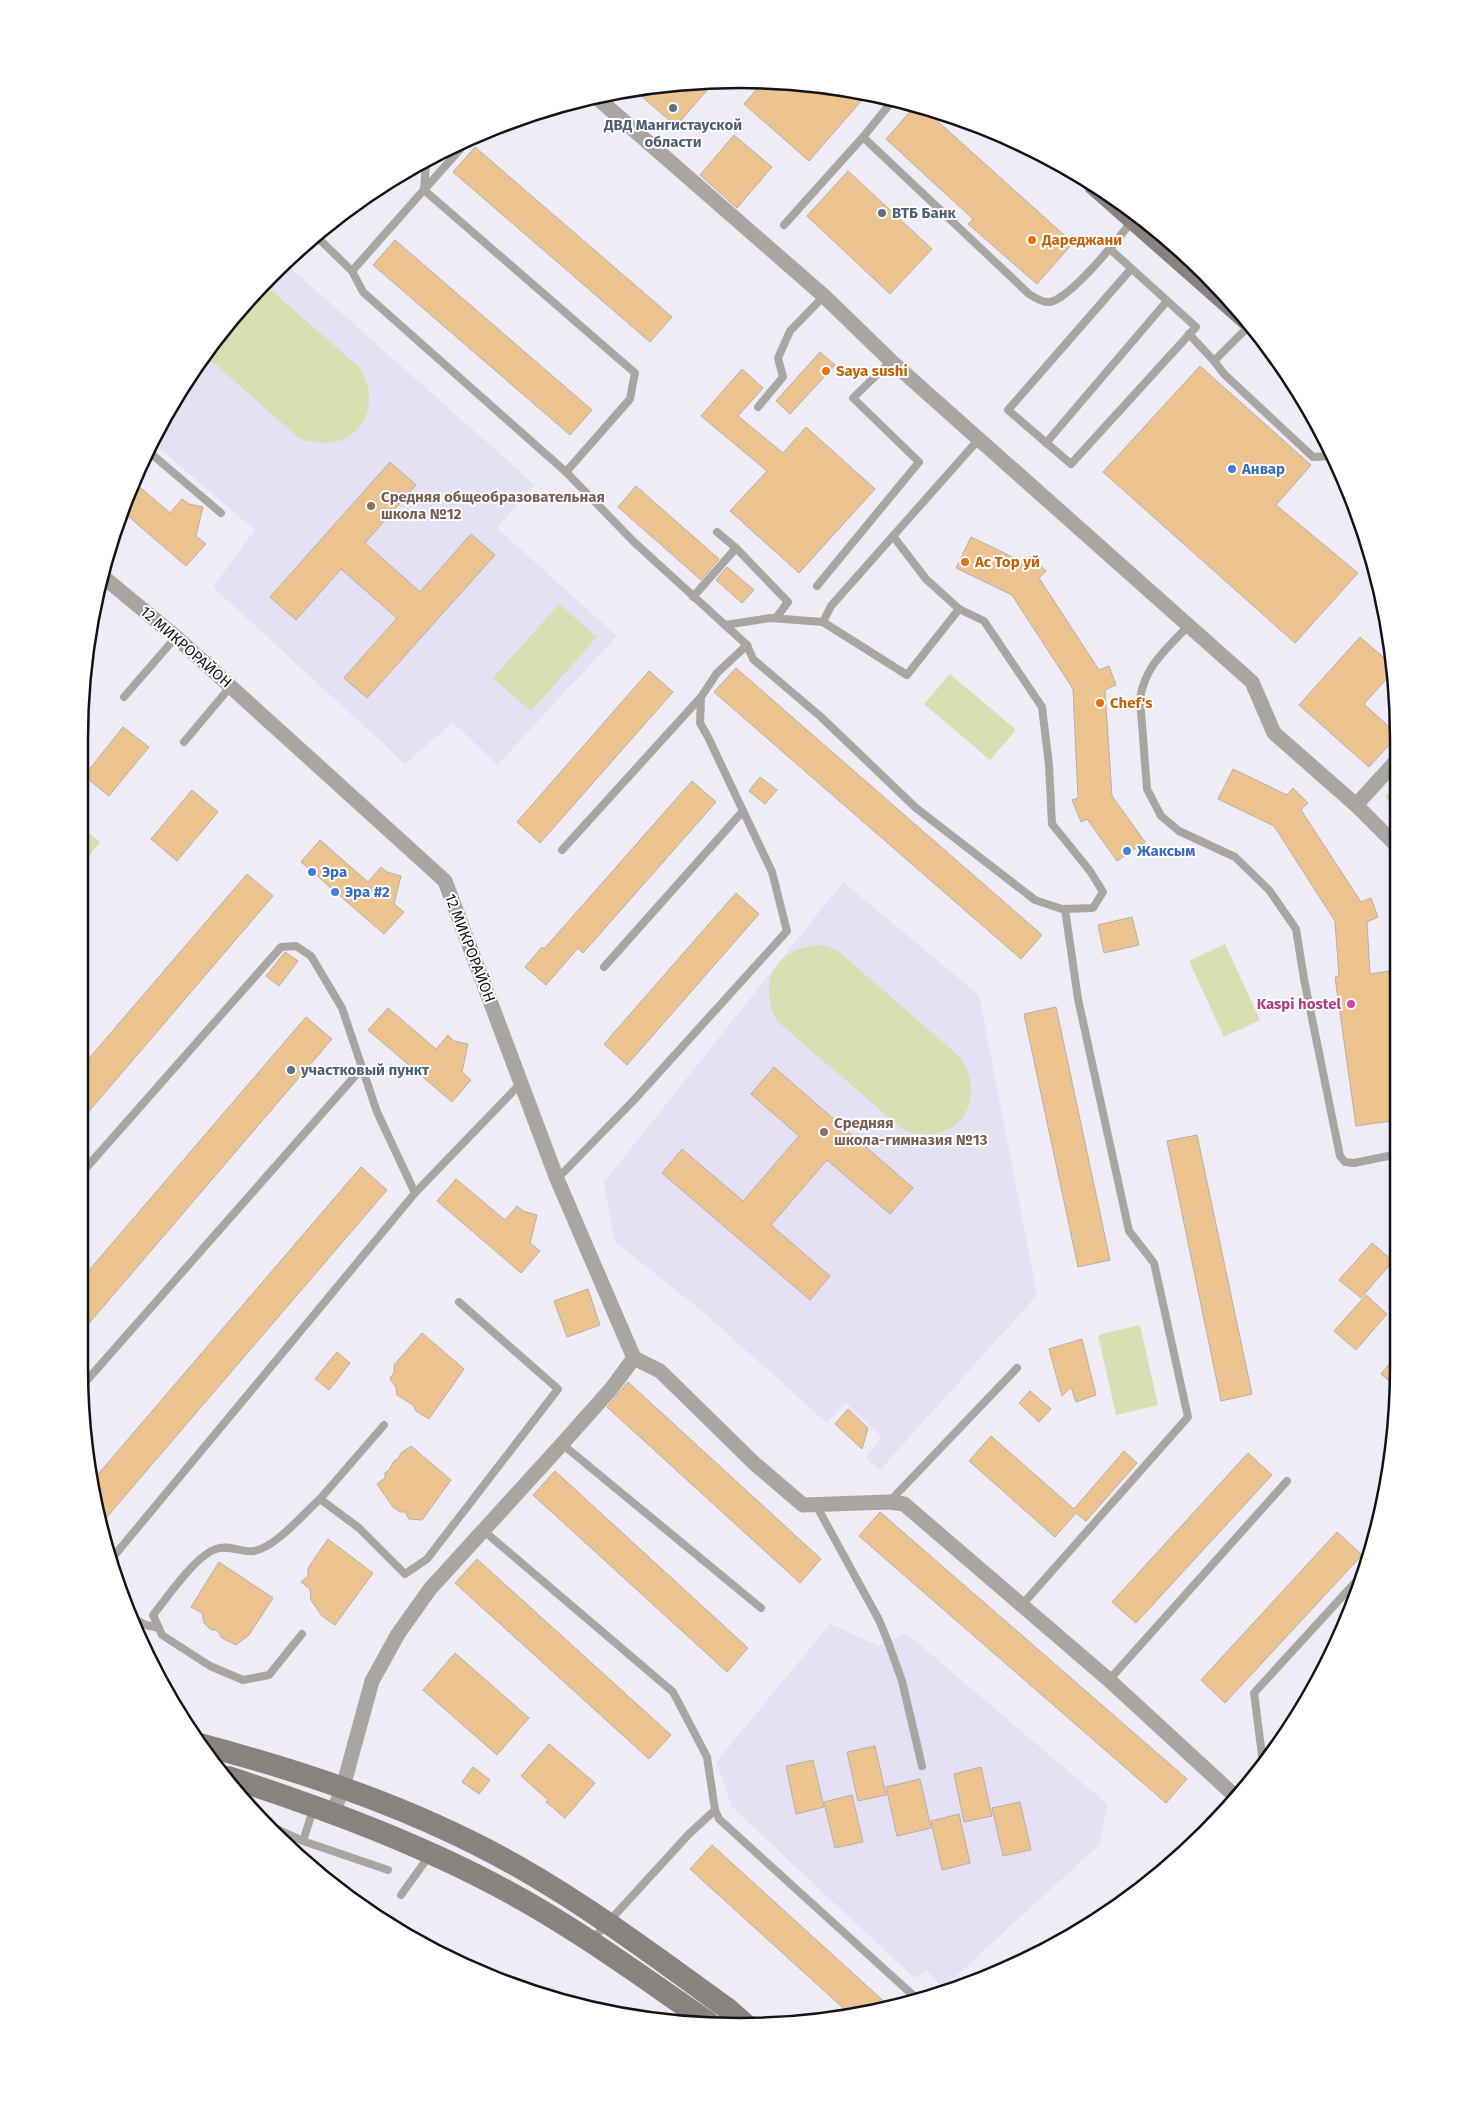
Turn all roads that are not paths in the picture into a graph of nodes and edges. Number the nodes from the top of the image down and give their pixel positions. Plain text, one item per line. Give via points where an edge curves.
1 (602, 102) edge
2 (889, 106) edge
3 (863, 137) junction
4 (458, 152) edge
5 (426, 168) edge
6 (424, 190) junction
7 (1134, 221) edge
8 (784, 225) dead end
9 (320, 240) edge
10 (1110, 249) junction
11 (1131, 269) junction
12 (352, 271) junction
13 (824, 296) junction
14 (1167, 301) junction
15 (1245, 330) edge
16 (1189, 334) junction
17 (891, 360) junction
18 (1214, 361) junction
19 (758, 407) dead end
20 (979, 439) junction
21 (1046, 443) junction
22 (153, 455) edge
23 (1325, 456) edge
24 (566, 472) junction
25 (221, 513) dead end
26 (717, 532) dead end
27 (893, 536) junction
28 (736, 548) junction
29 (107, 580) edge
30 (817, 586) dead end
31 (693, 597) junction
32 (959, 609) junction
33 (776, 618) junction
34 (823, 622) junction
35 (725, 625) junction
36 (1189, 625) junction
37 (176, 637) junction
38 (747, 645) junction
39 (231, 686) junction
40 (124, 697) dead end
41 (701, 697) junction
42 (184, 742) dead end
43 (1390, 768) edge
44 (1356, 805) junction
45 (743, 811) junction
46 (1390, 839) edge
47 (562, 850) dead end
48 (1065, 909) junction
49 (604, 967) dead end
50 (362, 1068) junction
51 (521, 1083) junction
52 (1390, 1156) edge
53 (88, 1166) edge
54 (557, 1179) junction
55 (416, 1193) junction
56 (459, 1302) dead end
57 (634, 1358) junction
58 (1017, 1368) dead end
59 (88, 1378) edge
60 (384, 1425) dead end
61 (562, 1444) junction
62 (1287, 1481) dead end
63 (320, 1499) junction
64 (889, 1502) junction
65 (816, 1505) junction
66 (484, 1531) junction
67 (116, 1555) edge
68 (1351, 1587) edge
69 (1021, 1606) junction
70 (761, 1608) dead end
71 (140, 1622) edge
72 (159, 1628) junction
73 (302, 1634) dead end
74 (1109, 1680) junction
75 (210, 1747) edge
76 (1261, 1755) edge
77 (922, 1766) dead end
78 (237, 1782) edge
79 (343, 1787) junction
80 (1231, 1792) edge
81 (324, 1809) junction
82 (715, 1810) junction
83 (283, 1832) edge
84 (303, 1841) junction
85 (430, 1854) junction
86 (388, 1870) dead end
87 (401, 1895) dead end
88 (607, 1922) junction
89 (590, 1942) junction
90 (911, 1994) edge
91 (719, 2016) edge

1 - 13 street
2 - 3 lane
3 - 8 lane
3 - 10 lane via 1038,300 1048,302 1062,298
4 - 6 lane
5 - 6 lane
6 - 12 lane
6 - 24 lane via 636,374 630,399
7 - 10 lane
9 - 12 lane
10 - 11 lane
11 - 14 lane
11 - 21 lane via 1008,410
12 - 24 lane via 363,292
13 - 17 street
13 - 19 lane via 790,331 778,358 783,377
14 - 16 lane via 1196,326
14 - 21 lane
15 - 18 lane
16 - 18 lane
16 - 21 lane via 1071,464
17 - 20 street
17 - 30 lane via 854,398 919,462
18 - 23 lane via 1313,457
20 - 27 lane
20 - 36 street
22 - 25 lane
24 - 31 lane
26 - 28 lane
27 - 32 lane via 926,579
27 - 34 lane via 831,606
28 - 31 lane
28 - 33 lane via 788,602
29 - 37 street, 12 МИКРОРАЙОН
31 - 35 lane
32 - 34 lane via 907,675
32 - 48 lane via 984,621 1042,707 1052,824 1103,892 1093,908
33 - 34 lane
33 - 35 lane
35 - 38 lane
36 - 44 street via 1252,682 1274,733
36 - 52 lane via 1148,670 1142,684 1140,699 1147,789 1161,816 1179,831 1235,857 1269,890 1296,929 1340,1156 1345,1162 1354,1163
37 - 39 street, 12 МИКРОРАЙОН
37 - 40 lane
38 - 41 lane via 717,673
38 - 48 lane via 753,659 916,808 1035,900
39 - 42 lane
39 - 51 street, 12 МИКРОРАЙОН via 445,881
41 - 45 lane via 700,723
41 - 47 lane
43 - 44 street
44 - 46 street
45 - 49 lane
45 - 54 lane via 772,872 787,931 634,1100
48 - 69 lane via 1078,999 1129,1231 1154,1263 1188,1417
50 - 53 lane via 342,1008 311,956 296,946 281,947
50 - 55 lane via 377,1112
50 - 59 lane
51 - 54 street, 12 МИКРОРАЙОН
51 - 55 lane
54 - 57 street, 12 МИКРОРАЙОН
55 - 67 lane
56 - 63 lane via 558,1389 427,1558 406,1574 359,1528
57 - 61 street
57 - 65 street via 660,1370 755,1464 803,1505
58 - 64 lane
60 - 63 lane
61 - 66 street
61 - 70 lane
62 - 74 lane
63 - 72 lane via 273,1542 253,1551 231,1547 215,1549 201,1560 183,1576 153,1615
64 - 65 street
64 - 69 street via 904,1504 927,1522
65 - 77 lane via 888,1642 902,1680
66 - 79 street via 430,1590 398,1634 372,1682
66 - 82 lane via 673,1692 707,1756
68 - 76 lane via 1254,1693
69 - 74 street
71 - 72 lane
72 - 73 lane via 162,1635 210,1666 242,1680 269,1675
74 - 80 street
75 - 79 main road
78 - 81 main road
79 - 81 street
79 - 88 main road via 466,1839 518,1866
81 - 84 lane
81 - 85 main road
82 - 88 lane
82 - 90 lane via 719,1819
83 - 84 lane
84 - 86 lane
85 - 87 lane
85 - 89 main road via 506,1890
88 - 89 lane
88 - 91 main road
89 - 91 main road

